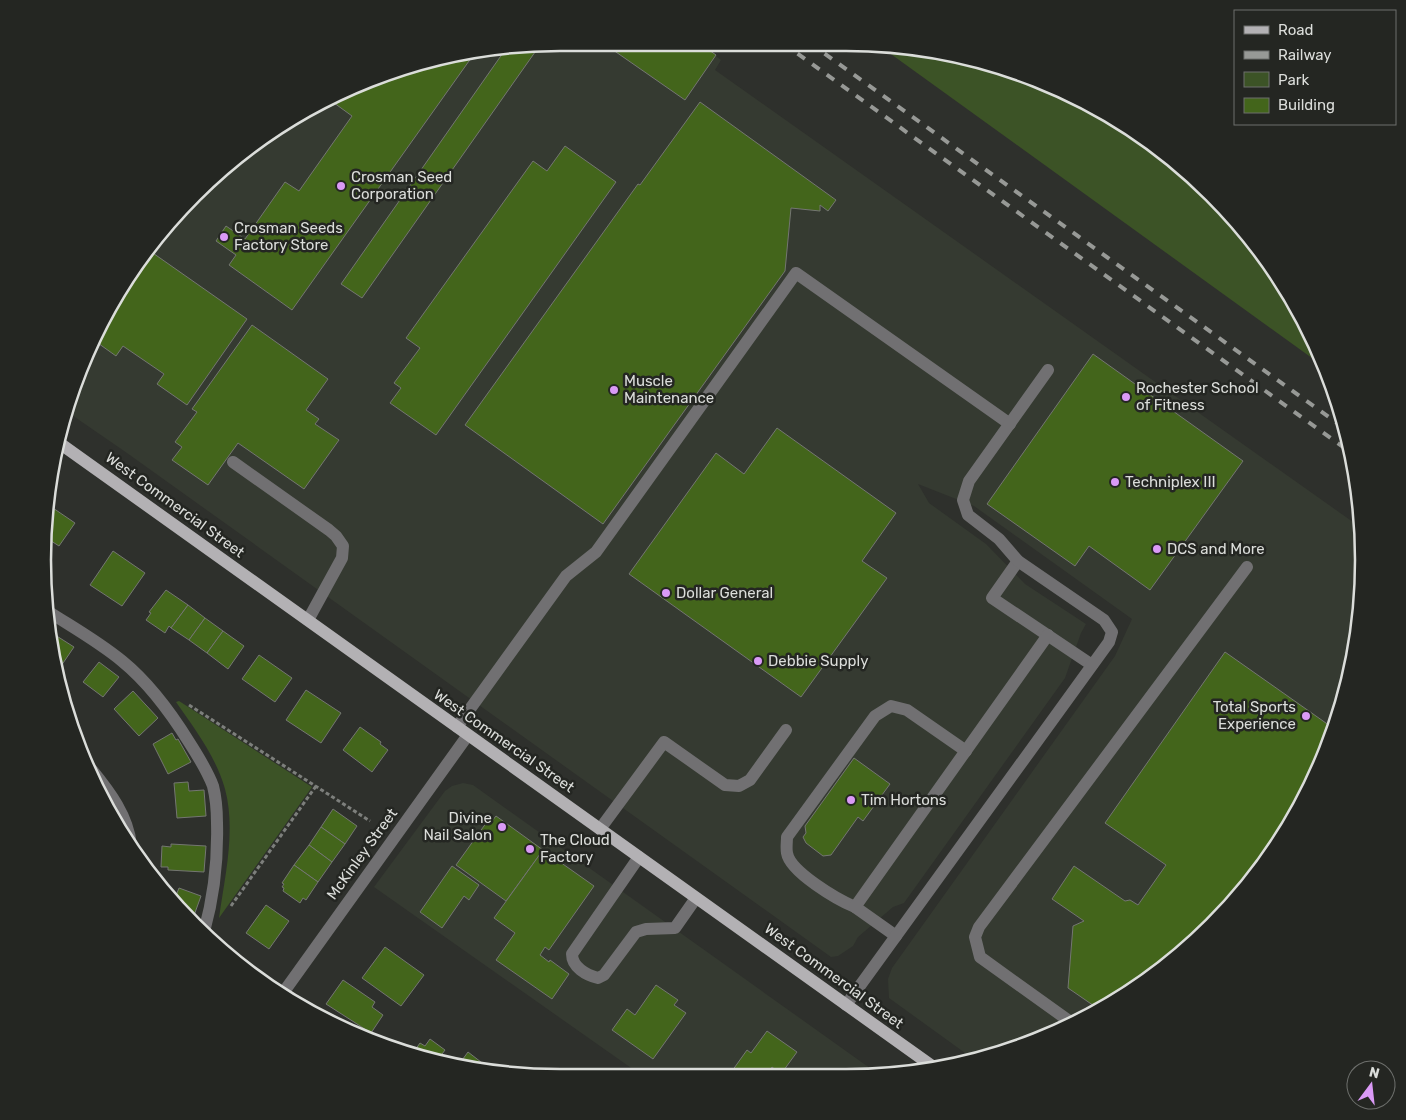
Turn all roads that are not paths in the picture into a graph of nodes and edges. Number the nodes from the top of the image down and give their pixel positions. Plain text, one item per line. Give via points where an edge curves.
1 (1048, 370) dead end
2 (1010, 424) junction
3 (64, 447) edge
4 (233, 462) dead end
5 (1018, 561) junction
6 (1247, 567) dead end
7 (55, 616) edge
8 (308, 620) junction
9 (1048, 635) junction
10 (1092, 665) junction
11 (457, 727) junction
12 (786, 730) dead end
13 (468, 735) junction
14 (966, 751) junction
15 (108, 792) edge
16 (127, 827) edge
17 (600, 829) junction
18 (639, 857) junction
19 (696, 898) junction
20 (855, 907) junction
21 (205, 925) edge
22 (896, 936) junction
23 (286, 989) edge
24 (846, 1005) junction
25 (1066, 1018) edge
26 (926, 1062) edge

1 - 2 street
2 - 5 street via 969,482 963,500 968,515 999,539
2 - 11 street via 796,273 596,552 566,576
3 - 8 main road, West Commercial Street
4 - 8 street via 329,530 343,546 342,558
5 - 9 street via 992,598
5 - 10 street via 1104,620 1112,632 1109,642
6 - 25 street via 979,927 975,937 980,957
7 - 21 street via 123,662 162,702 202,762 213,786 216,807 217,869
8 - 11 main road, West Commercial Street
9 - 10 street
9 - 14 street
10 - 22 street
11 - 13 main road, West Commercial Street
12 - 17 street via 750,780 739,786 725,785 664,742
13 - 17 main road, West Commercial Street
13 - 23 street, McKinley Street
14 - 20 street
14 - 20 street via 907,710 891,706 875,716 787,837 787,854 798,871 840,901
15 - 16 street
17 - 18 main road, West Commercial Street
18 - 19 main road, West Commercial Street
18 - 19 street via 572,954 576,966 598,978 636,932 675,928
19 - 24 main road, West Commercial Street
20 - 22 street
22 - 24 street
24 - 26 main road, West Commercial Street

